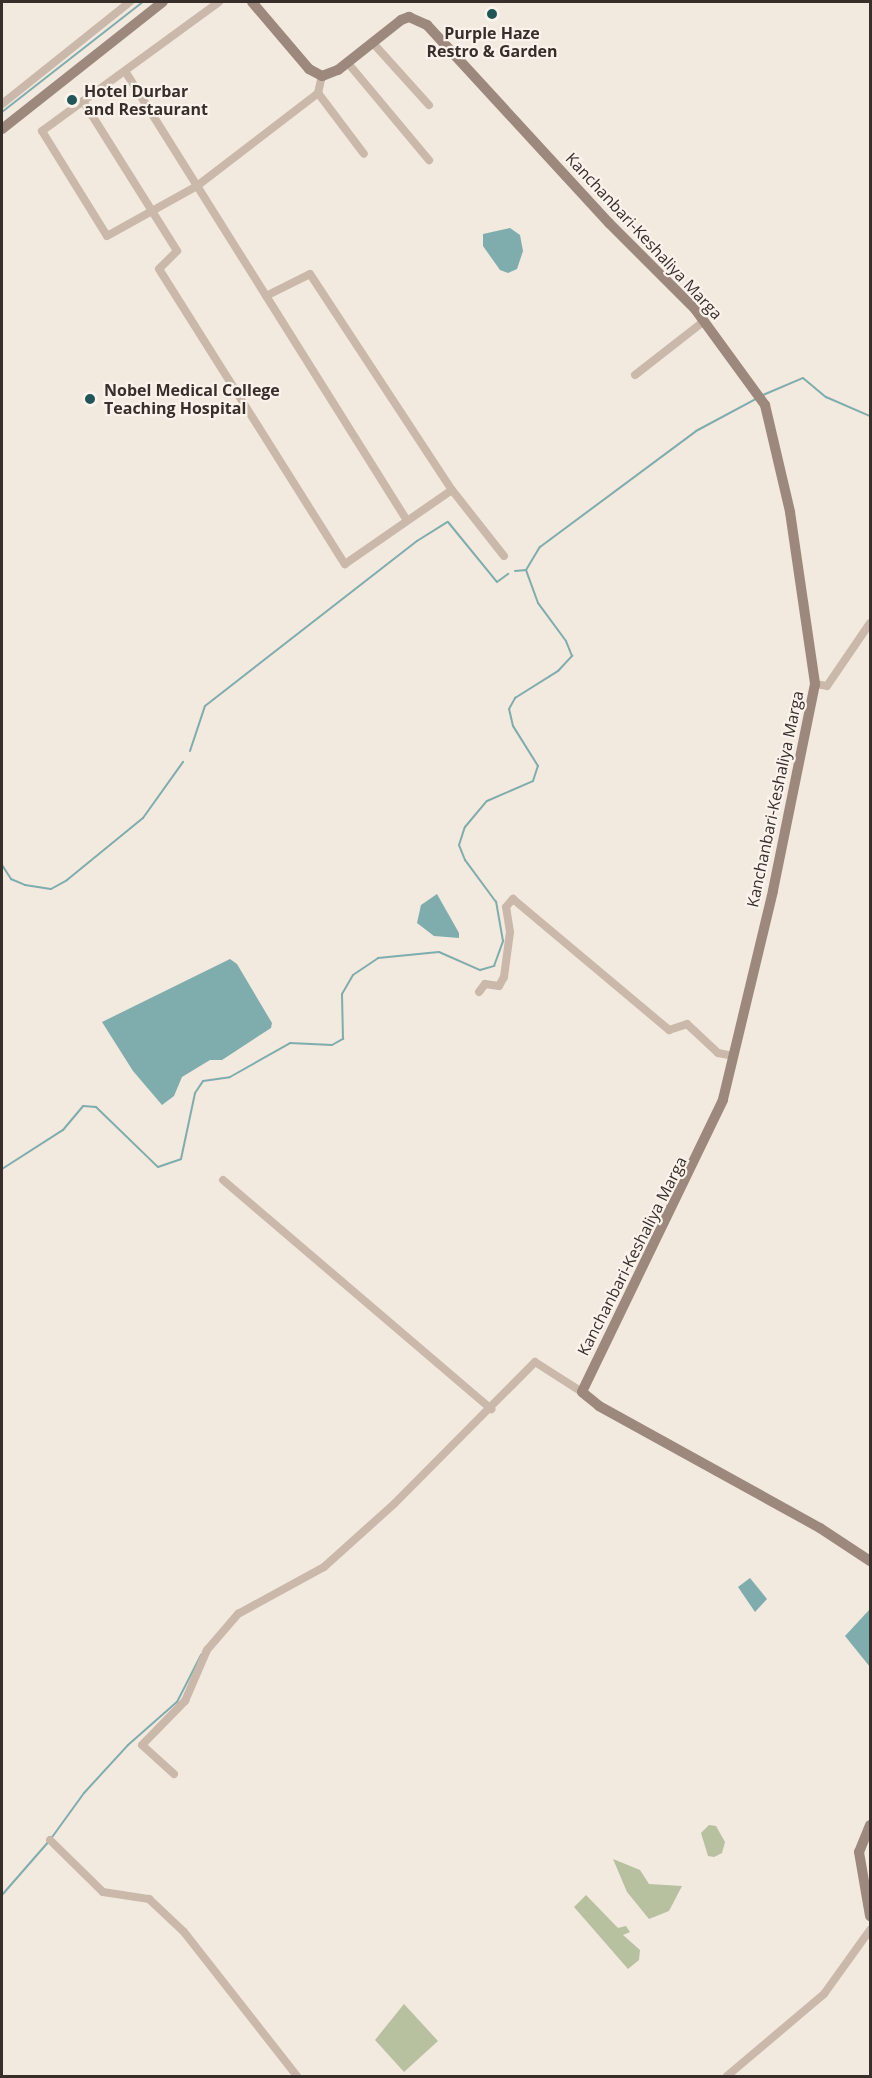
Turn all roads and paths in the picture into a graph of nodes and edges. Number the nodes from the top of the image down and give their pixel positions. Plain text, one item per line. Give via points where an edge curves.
1 (130, 2) edge
2 (163, 2) edge
3 (219, 2) edge
4 (252, 2) edge
5 (372, 42) junction
6 (347, 62) junction
7 (125, 71) junction
8 (321, 76) junction
9 (318, 93) junction
10 (83, 101) junction
11 (2, 104) edge
12 (429, 105) dead end
13 (2, 129) edge
14 (364, 154) dead end
15 (429, 160) dead end
16 (197, 186) junction
17 (150, 212) junction
18 (266, 296) junction
19 (704, 321) junction
20 (635, 375) dead end
21 (452, 490) junction
22 (406, 519) junction
23 (504, 556) dead end
24 (870, 624) edge
25 (815, 684) junction
26 (479, 992) dead end
27 (733, 1056) junction
28 (223, 1180) dead end
29 (582, 1392) junction
30 (491, 1408) junction
31 (870, 1561) edge
32 (174, 1774) dead end
33 (870, 1825) edge
34 (50, 1840) dead end
35 (870, 1916) edge
36 (870, 1929) edge
37 (297, 2076) edge
38 (727, 2076) edge

1 - 11 street
2 - 13 street
3 - 7 street
4 - 8 street via 309,69
5 - 6 street, Kanchanbari-Keshaliya Marga
5 - 12 street
5 - 19 street, Kanchanbari-Keshaliya Marga via 409,17 427,25
6 - 8 street, Kanchanbari-Keshaliya Marga via 330,75
6 - 15 street
7 - 10 street
7 - 16 street
8 - 9 street
9 - 14 street
9 - 16 street
10 - 17 street
10 - 17 street via 42,131 107,236
16 - 17 street
16 - 18 street
17 - 22 street via 177,251 159,268 345,564
18 - 21 street via 310,274
18 - 22 street
19 - 20 street
19 - 25 street, Kanchanbari-Keshaliya Marga via 765,405 790,512
21 - 22 street
21 - 23 street
24 - 25 street via 827,686
25 - 27 street, Kanchanbari-Keshaliya Marga via 773,891
26 - 27 street via 485,984 499,986 504,977 510,932 506,908 513,899 669,1030 687,1024 718,1053
27 - 29 street, Kanchanbari-Keshaliya Marga via 723,1100 697,1160
28 - 30 street
29 - 30 street via 535,1362
29 - 31 street via 599,1406 820,1528
30 - 32 street via 324,1567 238,1614 207,1650 185,1701 142,1745
33 - 35 street via 859,1852
34 - 37 street via 103,1892 149,1899 184,1932
36 - 38 street via 824,1994

